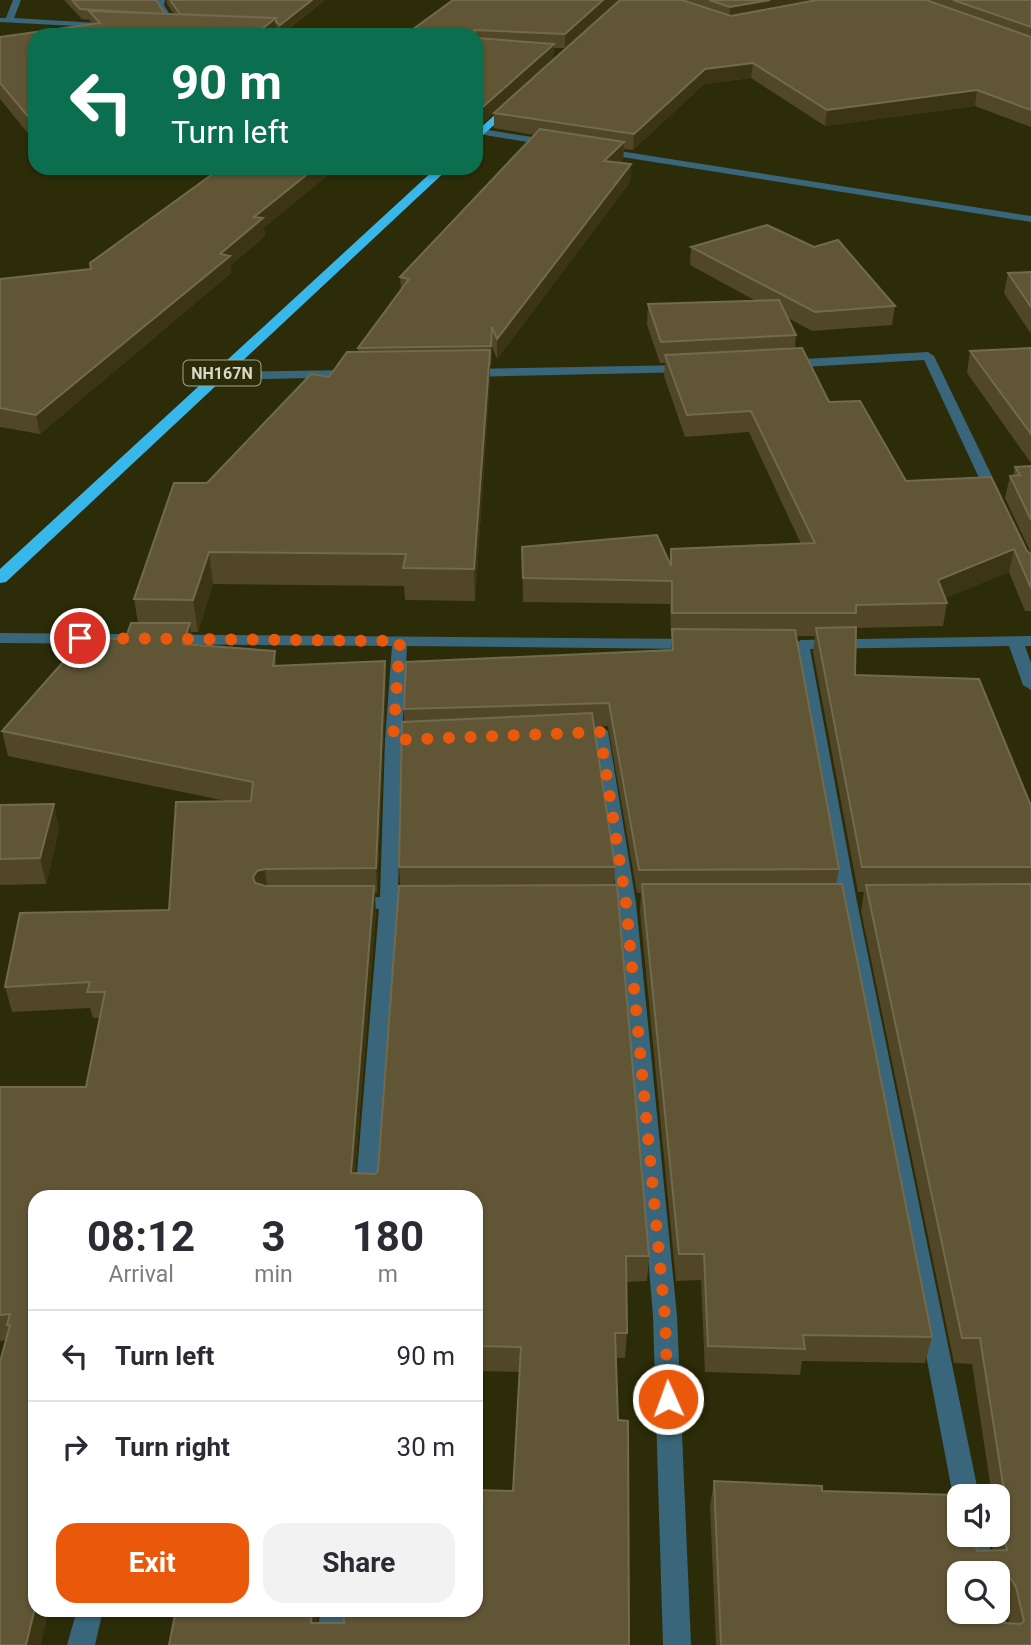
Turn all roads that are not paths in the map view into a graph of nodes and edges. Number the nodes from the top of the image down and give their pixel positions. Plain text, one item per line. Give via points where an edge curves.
1 (17, 0) edge
2 (160, 0) edge
3 (4, 20) edge
4 (125, 26) edge
5 (176, 28) edge
6 (520, 97) edge
7 (483, 131) edge
8 (483, 135) edge
9 (564, 145) edge
10 (592, 149) edge
11 (435, 175) edge
12 (1031, 219) edge
13 (768, 365) edge
14 (701, 368) edge
15 (454, 373) edge
16 (371, 374) edge
17 (218, 376) junction
18 (1002, 513) edge
19 (0, 578) edge
20 (0, 638) edge
21 (400, 641) junction
22 (1023, 642) edge
23 (705, 644) edge
24 (1031, 685) edge
25 (559, 733) edge
26 (448, 738) edge
27 (393, 740) junction
28 (336, 903) edge
29 (389, 903) junction
30 (445, 903) edge
31 (367, 1190) edge
32 (964, 1484) edge
33 (88, 1617) edge
34 (333, 1617) edge
35 (994, 1624) edge
36 (81, 1645) edge
37 (331, 1645) edge
38 (677, 1645) edge
39 (998, 1645) edge

1 - 3 street
2 - 5 street
3 - 4 street
6 - 7 highway
8 - 9 street
10 - 12 street
11 - 17 highway, NH167N
13 - 18 street via 928,356
14 - 15 street
16 - 17 street
17 - 19 highway, NH167N
20 - 21 street
21 - 23 street
21 - 27 street
22 - 24 street
22 - 32 street via 795,645
25 - 38 street via 600,732 626,903 665,1317
26 - 27 street
27 - 29 street
28 - 29 street
29 - 30 street
29 - 31 street
33 - 36 street
34 - 37 street
35 - 39 street

